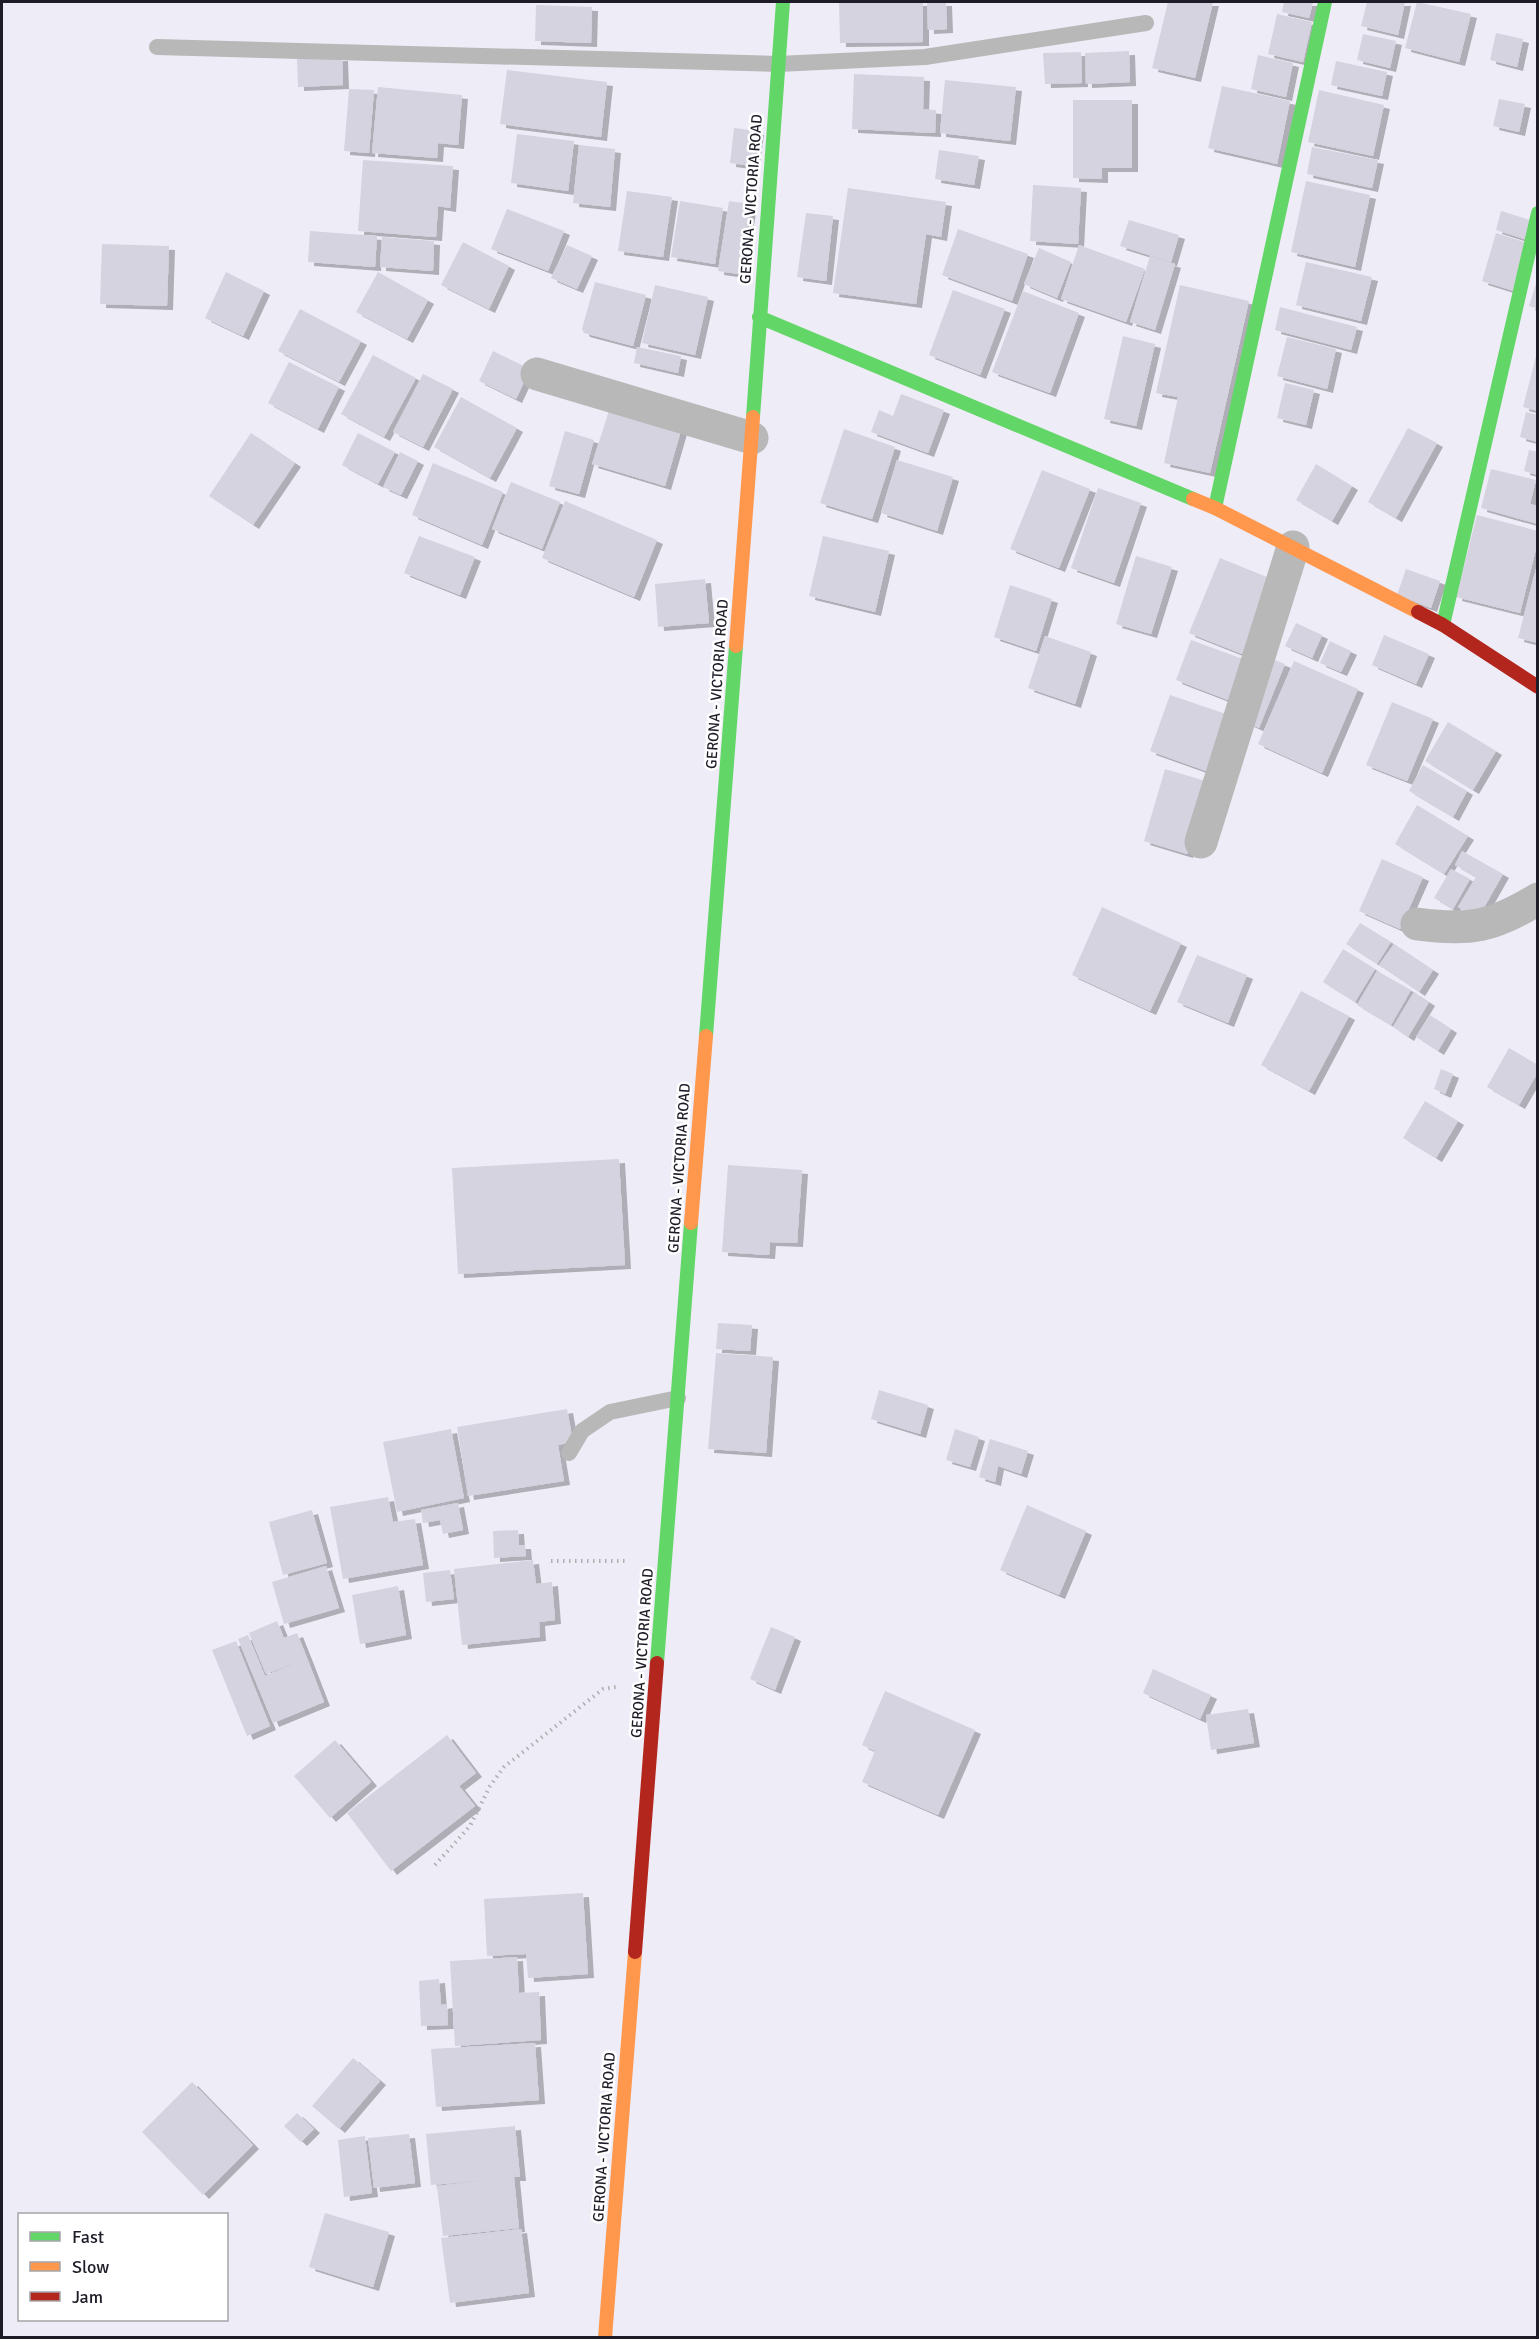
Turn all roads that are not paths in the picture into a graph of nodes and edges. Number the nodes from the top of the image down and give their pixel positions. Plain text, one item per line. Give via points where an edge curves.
1 (783, 2) edge
2 (1325, 2) edge
3 (1146, 23) dead end
4 (157, 47) dead end
5 (778, 64) junction
6 (1538, 213) edge
7 (759, 317) junction
8 (537, 374) dead end
9 (752, 438) junction
10 (1215, 508) junction
11 (1293, 547) junction
12 (1443, 625) junction
13 (1538, 687) edge
14 (1201, 842) dead end
15 (1538, 899) edge
16 (1417, 924) dead end
17 (678, 1398) junction
18 (569, 1453) dead end
19 (605, 2337) edge

1 - 5 main road, GERONA - VICTORIA ROAD
2 - 10 main road
3 - 5 lane via 925,57
4 - 5 lane
5 - 7 main road, GERONA - VICTORIA ROAD
6 - 12 main road
7 - 9 main road, GERONA - VICTORIA ROAD
7 - 10 main road
8 - 9 street
9 - 17 main road, GERONA - VICTORIA ROAD
10 - 11 main road
11 - 12 main road
11 - 14 street
12 - 13 main road
15 - 16 street via 1510,916 1470,928
17 - 18 lane via 610,1412 582,1431
17 - 19 main road, GERONA - VICTORIA ROAD

